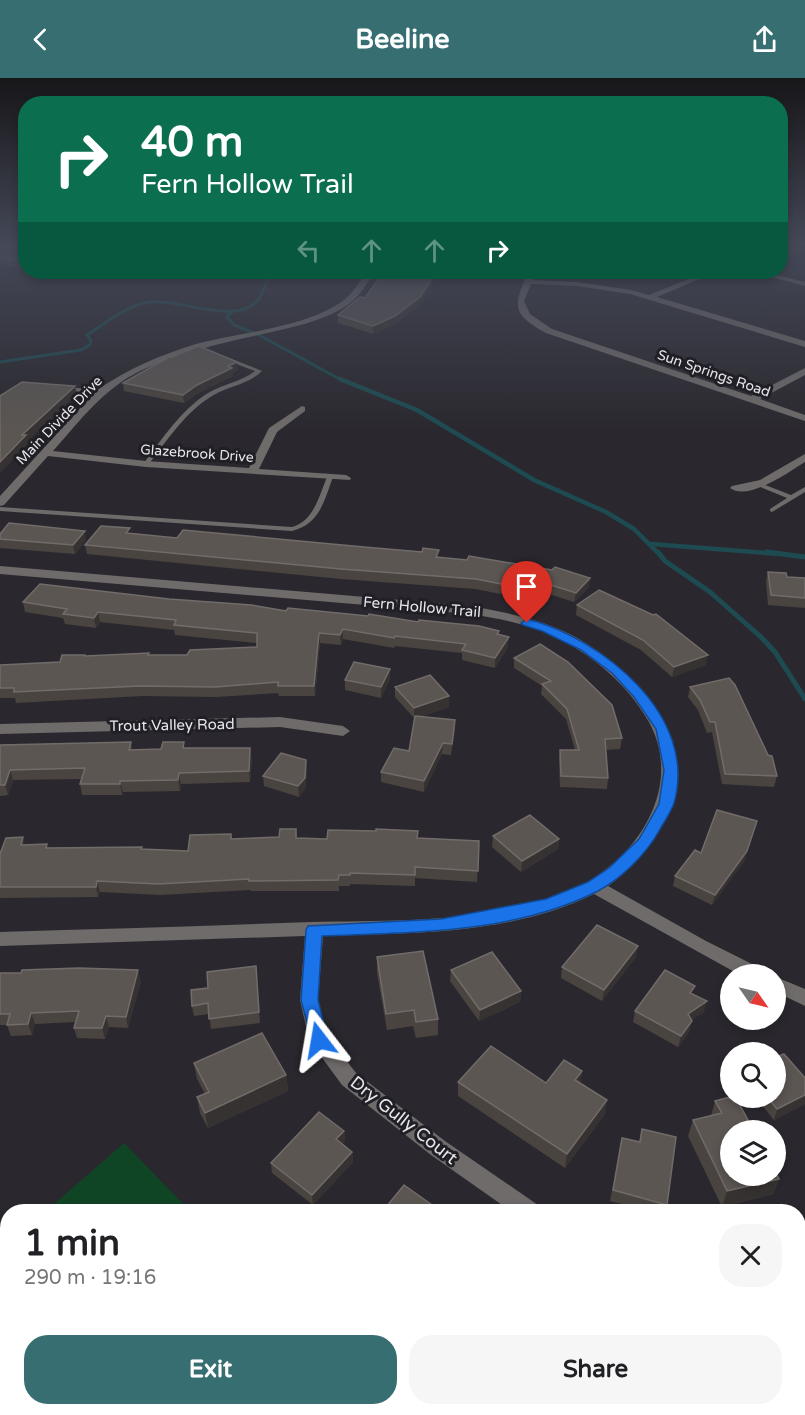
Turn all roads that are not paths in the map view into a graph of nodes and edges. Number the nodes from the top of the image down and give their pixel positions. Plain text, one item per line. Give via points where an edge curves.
1 (337, 307) edge
2 (522, 307) edge
3 (685, 307) edge
4 (805, 344) edge
5 (194, 347) junction
6 (205, 351) edge
7 (214, 354) edge
8 (805, 371) edge
9 (57, 388) edge
10 (100, 392) junction
11 (751, 400) junction
12 (303, 409) dead end
13 (805, 418) edge
14 (45, 453) junction
15 (805, 458) edge
16 (146, 464) junction
17 (252, 472) junction
18 (330, 477) junction
19 (346, 478) dead end
20 (760, 485) junction
21 (735, 488) dead end
22 (805, 489) edge
23 (791, 497) junction
24 (0, 503) edge
25 (0, 510) edge
26 (772, 510) dead end
27 (0, 570) edge
28 (0, 729) edge
29 (343, 731) dead end
30 (594, 886) junction
31 (314, 930) junction
32 (0, 939) edge
33 (735, 964) edge
34 (786, 989) edge
35 (805, 998) edge
36 (518, 1204) edge

1 - 5 street, Main Divide Drive via 280,327
2 - 11 street, Sun Springs Road via 549,331
3 - 4 street
5 - 6 lane
5 - 10 street, Main Divide Drive via 149,363
7 - 16 lane via 259,371 194,406
8 - 11 street
9 - 10 lane
10 - 14 street, Main Divide Drive
11 - 13 street, Sun Springs Road
12 - 17 street via 273,430
14 - 16 street, Glazebrook Drive
14 - 24 street, Main Divide Drive
15 - 20 street
16 - 17 street, Glazebrook Drive
17 - 18 street, Glazebrook Drive
18 - 19 street, Glazebrook Drive
18 - 25 lane via 310,522 292,529
20 - 21 street
20 - 23 lane
22 - 23 lane
23 - 26 lane
27 - 30 street, Fern Hollow Trail via 471,610 546,628 585,648 616,670 639,694 663,729 671,770 667,804 644,842
28 - 29 street, Trout Valley Road via 280,722
30 - 31 street, Fern Hollow Trail via 510,914 441,925
30 - 33 street
31 - 32 street, Fern Hollow Trail
31 - 36 street, Dry Gully Court via 309,1000 319,1040 349,1079
34 - 35 street

